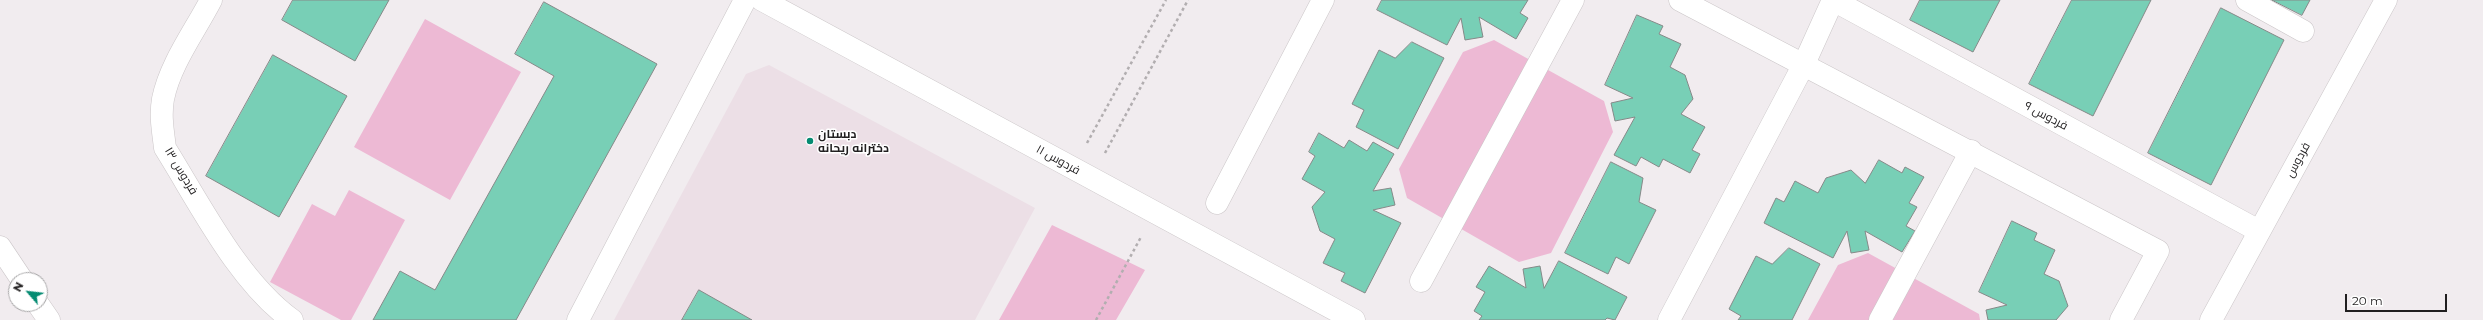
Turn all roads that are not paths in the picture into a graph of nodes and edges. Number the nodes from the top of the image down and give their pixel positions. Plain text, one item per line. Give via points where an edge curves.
1 (212, 0) edge
2 (745, 0) edge
3 (762, 0) edge
4 (1323, 0) edge
5 (1573, 0) edge
6 (1680, 0) edge
7 (1833, 0) edge
8 (2247, 0) edge
9 (2386, 0) edge
10 (2303, 31) dead end
11 (1804, 64) junction
12 (1971, 151) junction
13 (1217, 203) dead end
14 (2259, 231) junction
15 (0, 247) edge
16 (17, 272) edge
17 (1421, 281) dead end
18 (292, 320) edge
19 (578, 320) edge
20 (1354, 320) edge
21 (1669, 320) edge
22 (1880, 320) edge
23 (2121, 320) edge
24 (2211, 320) edge

1 - 18 street, فردوس ۱۳ via 171,75 165,93 161,123 165,148 248,279 275,308
2 - 19 street
3 - 20 street, فردوس ۱۱
4 - 13 street
5 - 17 street
6 - 11 street
7 - 11 street
7 - 14 street, فردوس ۹
8 - 10 street
9 - 14 street, فردوس
11 - 12 street
11 - 21 street
12 - 22 street
12 - 23 street via 2158,251
14 - 24 street, فردوس
15 - 16 street

